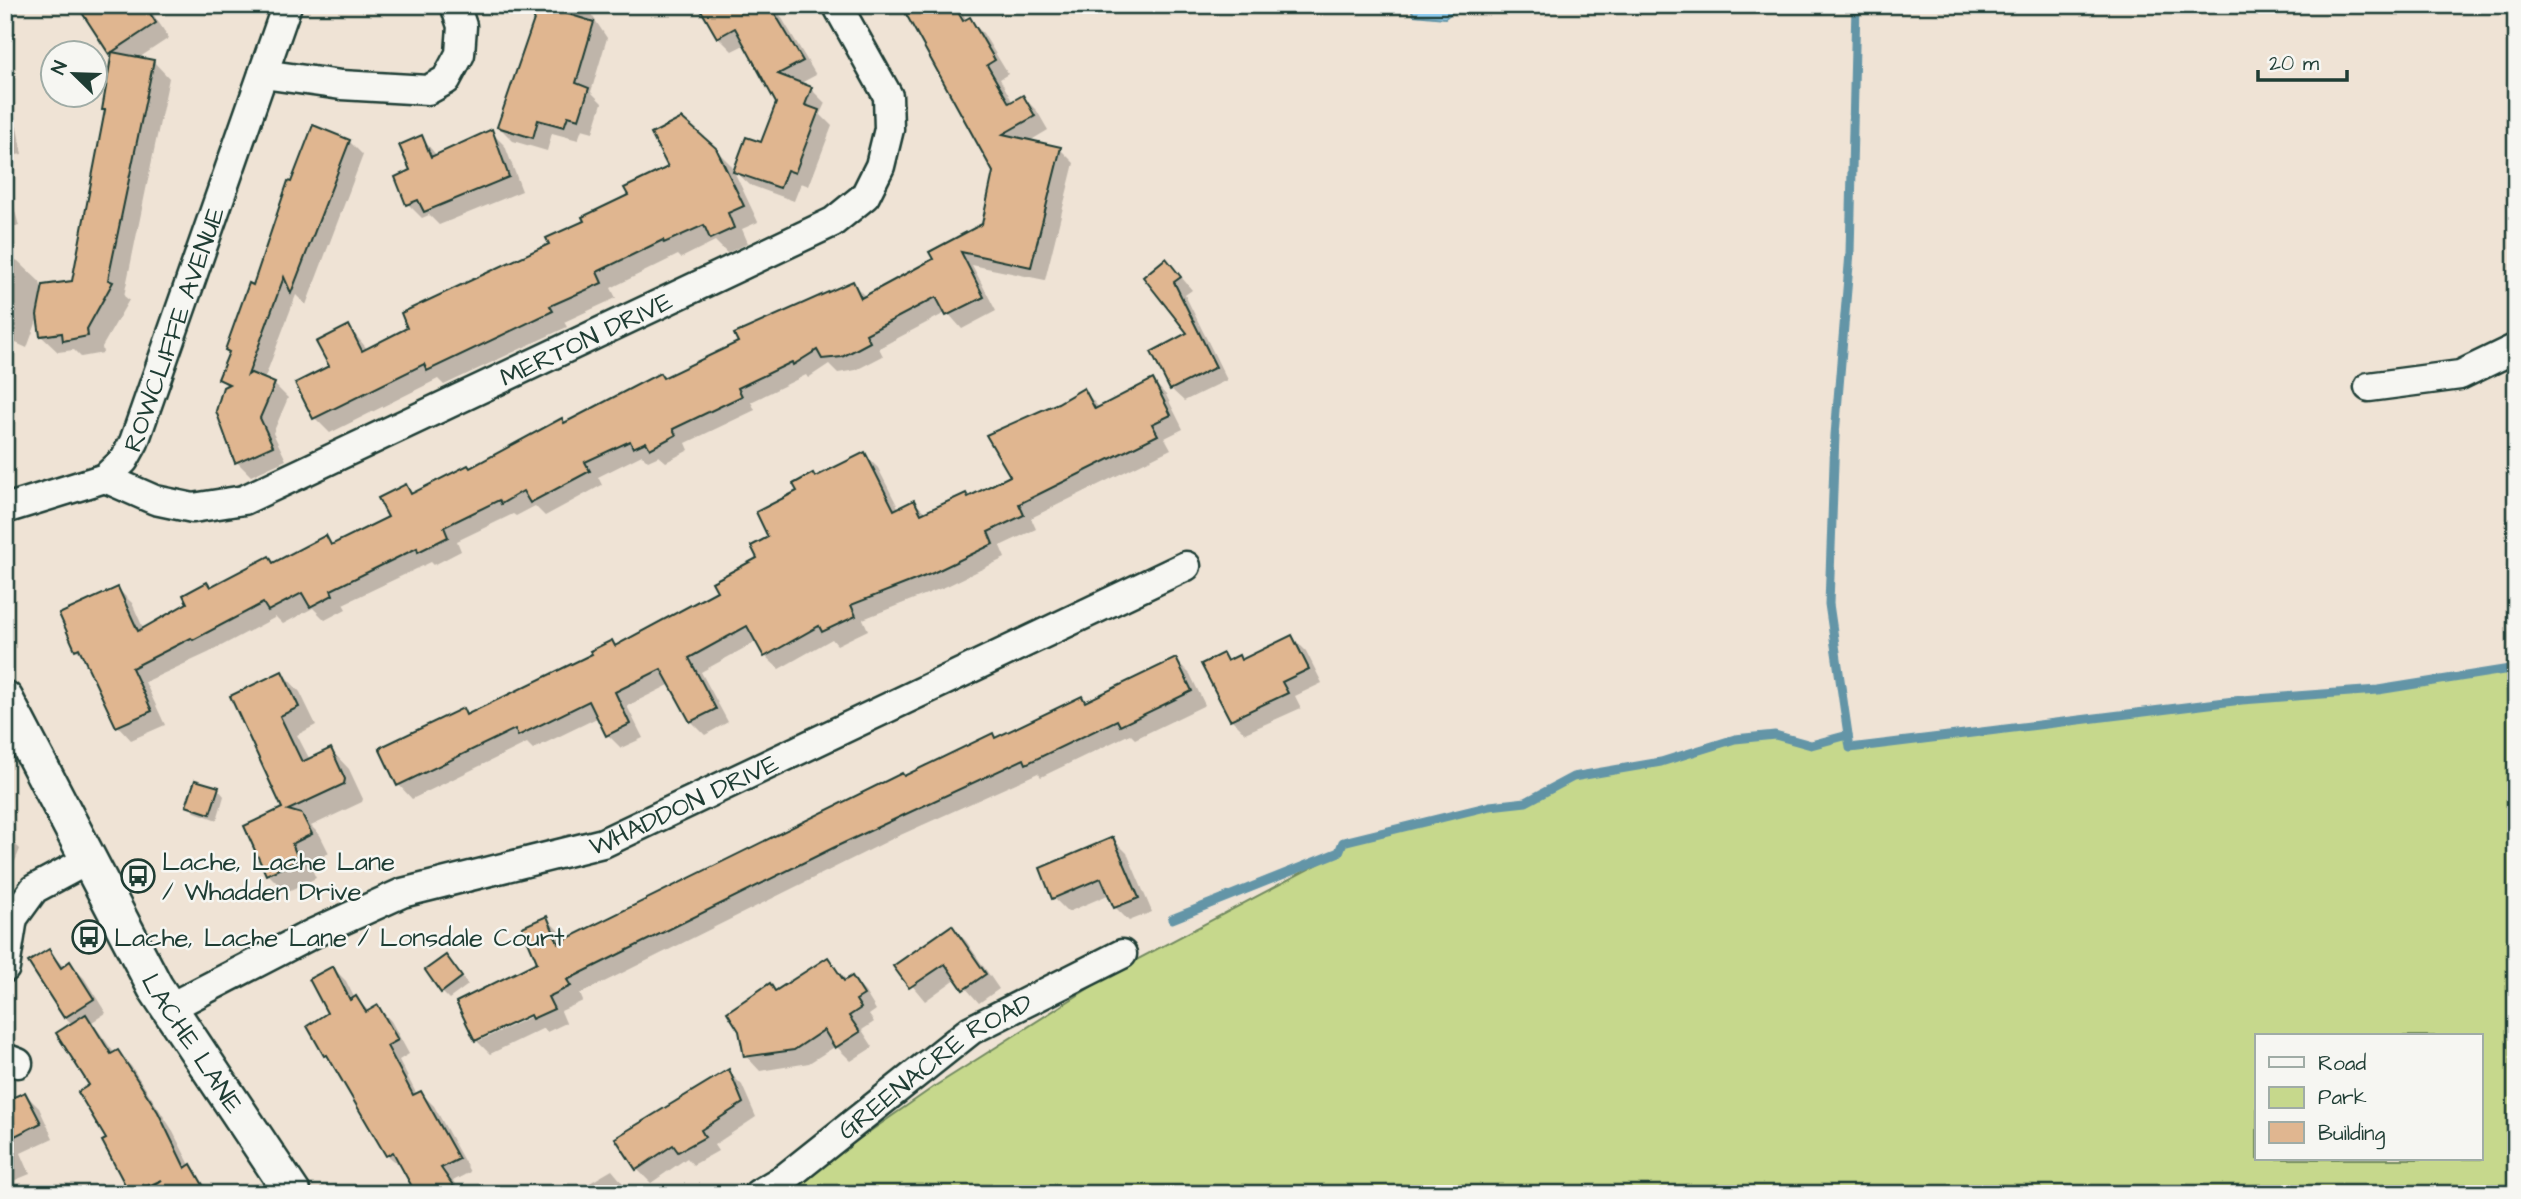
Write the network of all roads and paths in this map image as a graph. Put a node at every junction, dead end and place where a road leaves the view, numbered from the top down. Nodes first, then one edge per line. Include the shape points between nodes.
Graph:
1 (287, 5) edge
2 (454, 5) edge
3 (837, 5) edge
4 (263, 74) junction
5 (2516, 348) edge
6 (2369, 387) dead end
7 (105, 478) junction
8 (5, 509) edge
9 (1186, 566) dead end
10 (5, 699) edge
11 (88, 860) junction
12 (1122, 954) dead end
13 (5, 968) edge
14 (169, 1008) junction
15 (293, 1194) edge
16 (758, 1194) edge

1 - 4 street, ROWCLIFFE AVENUE
2 - 4 street via 462,26 460,54 446,80 428,90
3 - 7 street, MERTON DRIVE via 888,96 889,129 880,166 865,196 833,222 244,500 193,508 155,500
4 - 7 street, ROWCLIFFE AVENUE via 134,442 124,460
5 - 6 street via 2460,375
7 - 8 street, ROWCLIFFE AVENUE
9 - 14 street, WHADDON DRIVE via 603,843 402,893
10 - 11 street, LACHE LANE
11 - 13 street via 34,889 13,918
11 - 14 street, LACHE LANE
12 - 16 street, GREENACRE ROAD via 971,1030 785,1178
14 - 15 street, LACHE LANE

